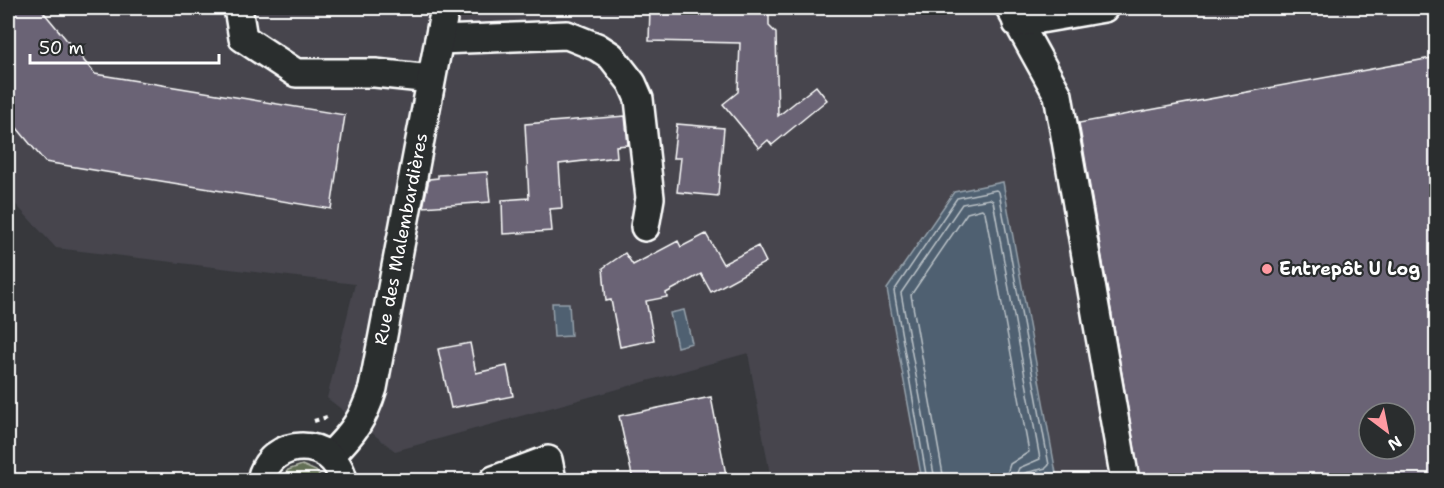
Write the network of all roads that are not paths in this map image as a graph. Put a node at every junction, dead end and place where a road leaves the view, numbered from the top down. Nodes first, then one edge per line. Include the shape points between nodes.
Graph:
1 (238, 8) edge
2 (445, 8) edge
3 (1104, 8) edge
4 (1014, 15) edge
5 (439, 40) junction
6 (431, 79) junction
7 (645, 227) dead end
8 (330, 456) junction
9 (261, 480) edge
10 (343, 480) edge
11 (494, 480) edge
12 (552, 480) edge
13 (1125, 480) edge

1 - 6 street via 243,38 296,73 375,73
2 - 5 street, Rue des Malembardières
3 - 4 street
4 - 13 street via 1058,95
5 - 6 street, Rue des Malembardières
5 - 7 street via 567,35 611,56 639,99 650,198
6 - 8 street, Rue des Malembardières via 373,388 355,431
8 - 9 street via 312,447 286,449 266,465
8 - 10 street
11 - 12 street via 548,460

